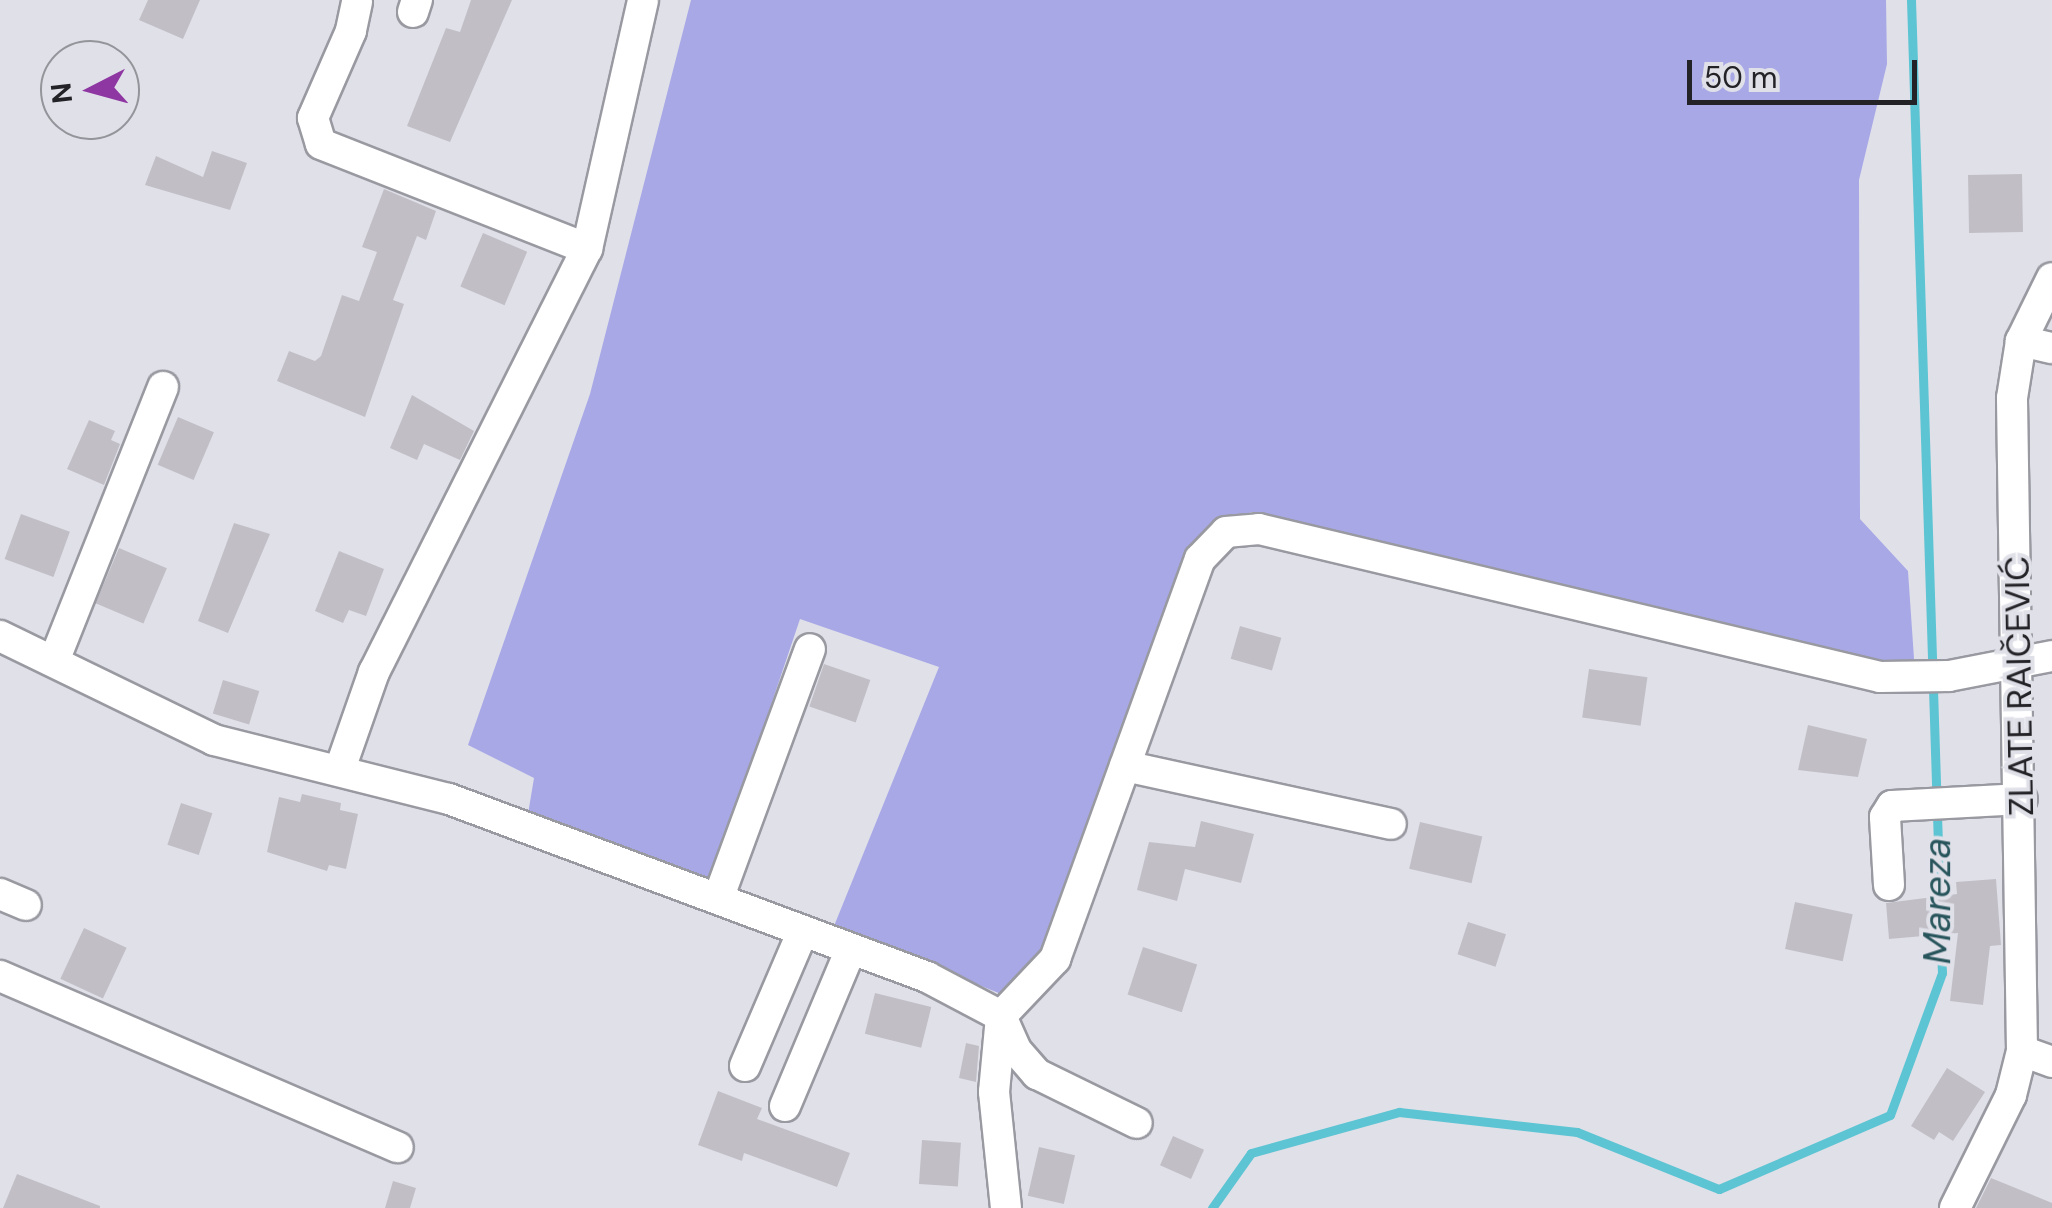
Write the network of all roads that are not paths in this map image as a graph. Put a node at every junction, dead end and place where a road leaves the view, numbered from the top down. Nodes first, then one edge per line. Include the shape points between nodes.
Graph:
1 (643, 0) edge
2 (357, 2) edge
3 (587, 249) junction
4 (2052, 278) edge
5 (2020, 341) junction
6 (2052, 348) edge
7 (163, 387) dead end
8 (0, 636) edge
9 (810, 650) dead end
10 (2052, 656) edge
11 (54, 661) junction
12 (2020, 662) junction
13 (1125, 766) junction
14 (340, 769) junction
15 (2022, 799) junction
16 (1391, 824) dead end
17 (1888, 885) dead end
18 (718, 899) junction
19 (803, 931) junction
20 (851, 949) junction
21 (0, 976) edge
22 (1001, 1016) junction
23 (2022, 1051) junction
24 (2052, 1062) edge
25 (745, 1066) dead end
26 (784, 1106) dead end
27 (1137, 1123) dead end
28 (398, 1147) dead end
29 (1006, 1208) edge
30 (1955, 1208) edge

1 - 3 street
2 - 3 street via 352,31 313,118 321,144
3 - 14 street via 374,672
4 - 5 street, ZLATE RAIČEVIĆ
5 - 6 street
5 - 12 street, ZLATE RAIČEVIĆ via 2012,398
7 - 11 street
8 - 11 street
9 - 18 street
10 - 12 street
11 - 14 street via 214,740
12 - 13 street via 1911,680 1241,528 1210,542 1200,559
12 - 15 street, ZLATE RAIČEVIĆ
13 - 16 street
13 - 22 street via 1055,959
14 - 18 street via 449,799
15 - 17 street via 1887,810
15 - 23 street, ZLATE RAIČEVIĆ
18 - 19 street
19 - 20 street
19 - 25 street
20 - 22 street via 927,977
20 - 26 street
21 - 28 street
22 - 27 street via 1016,1050 1038,1074
22 - 29 street via 994,1092
23 - 24 street
23 - 30 street, ZLATE RAIČEVIĆ via 2011,1095

